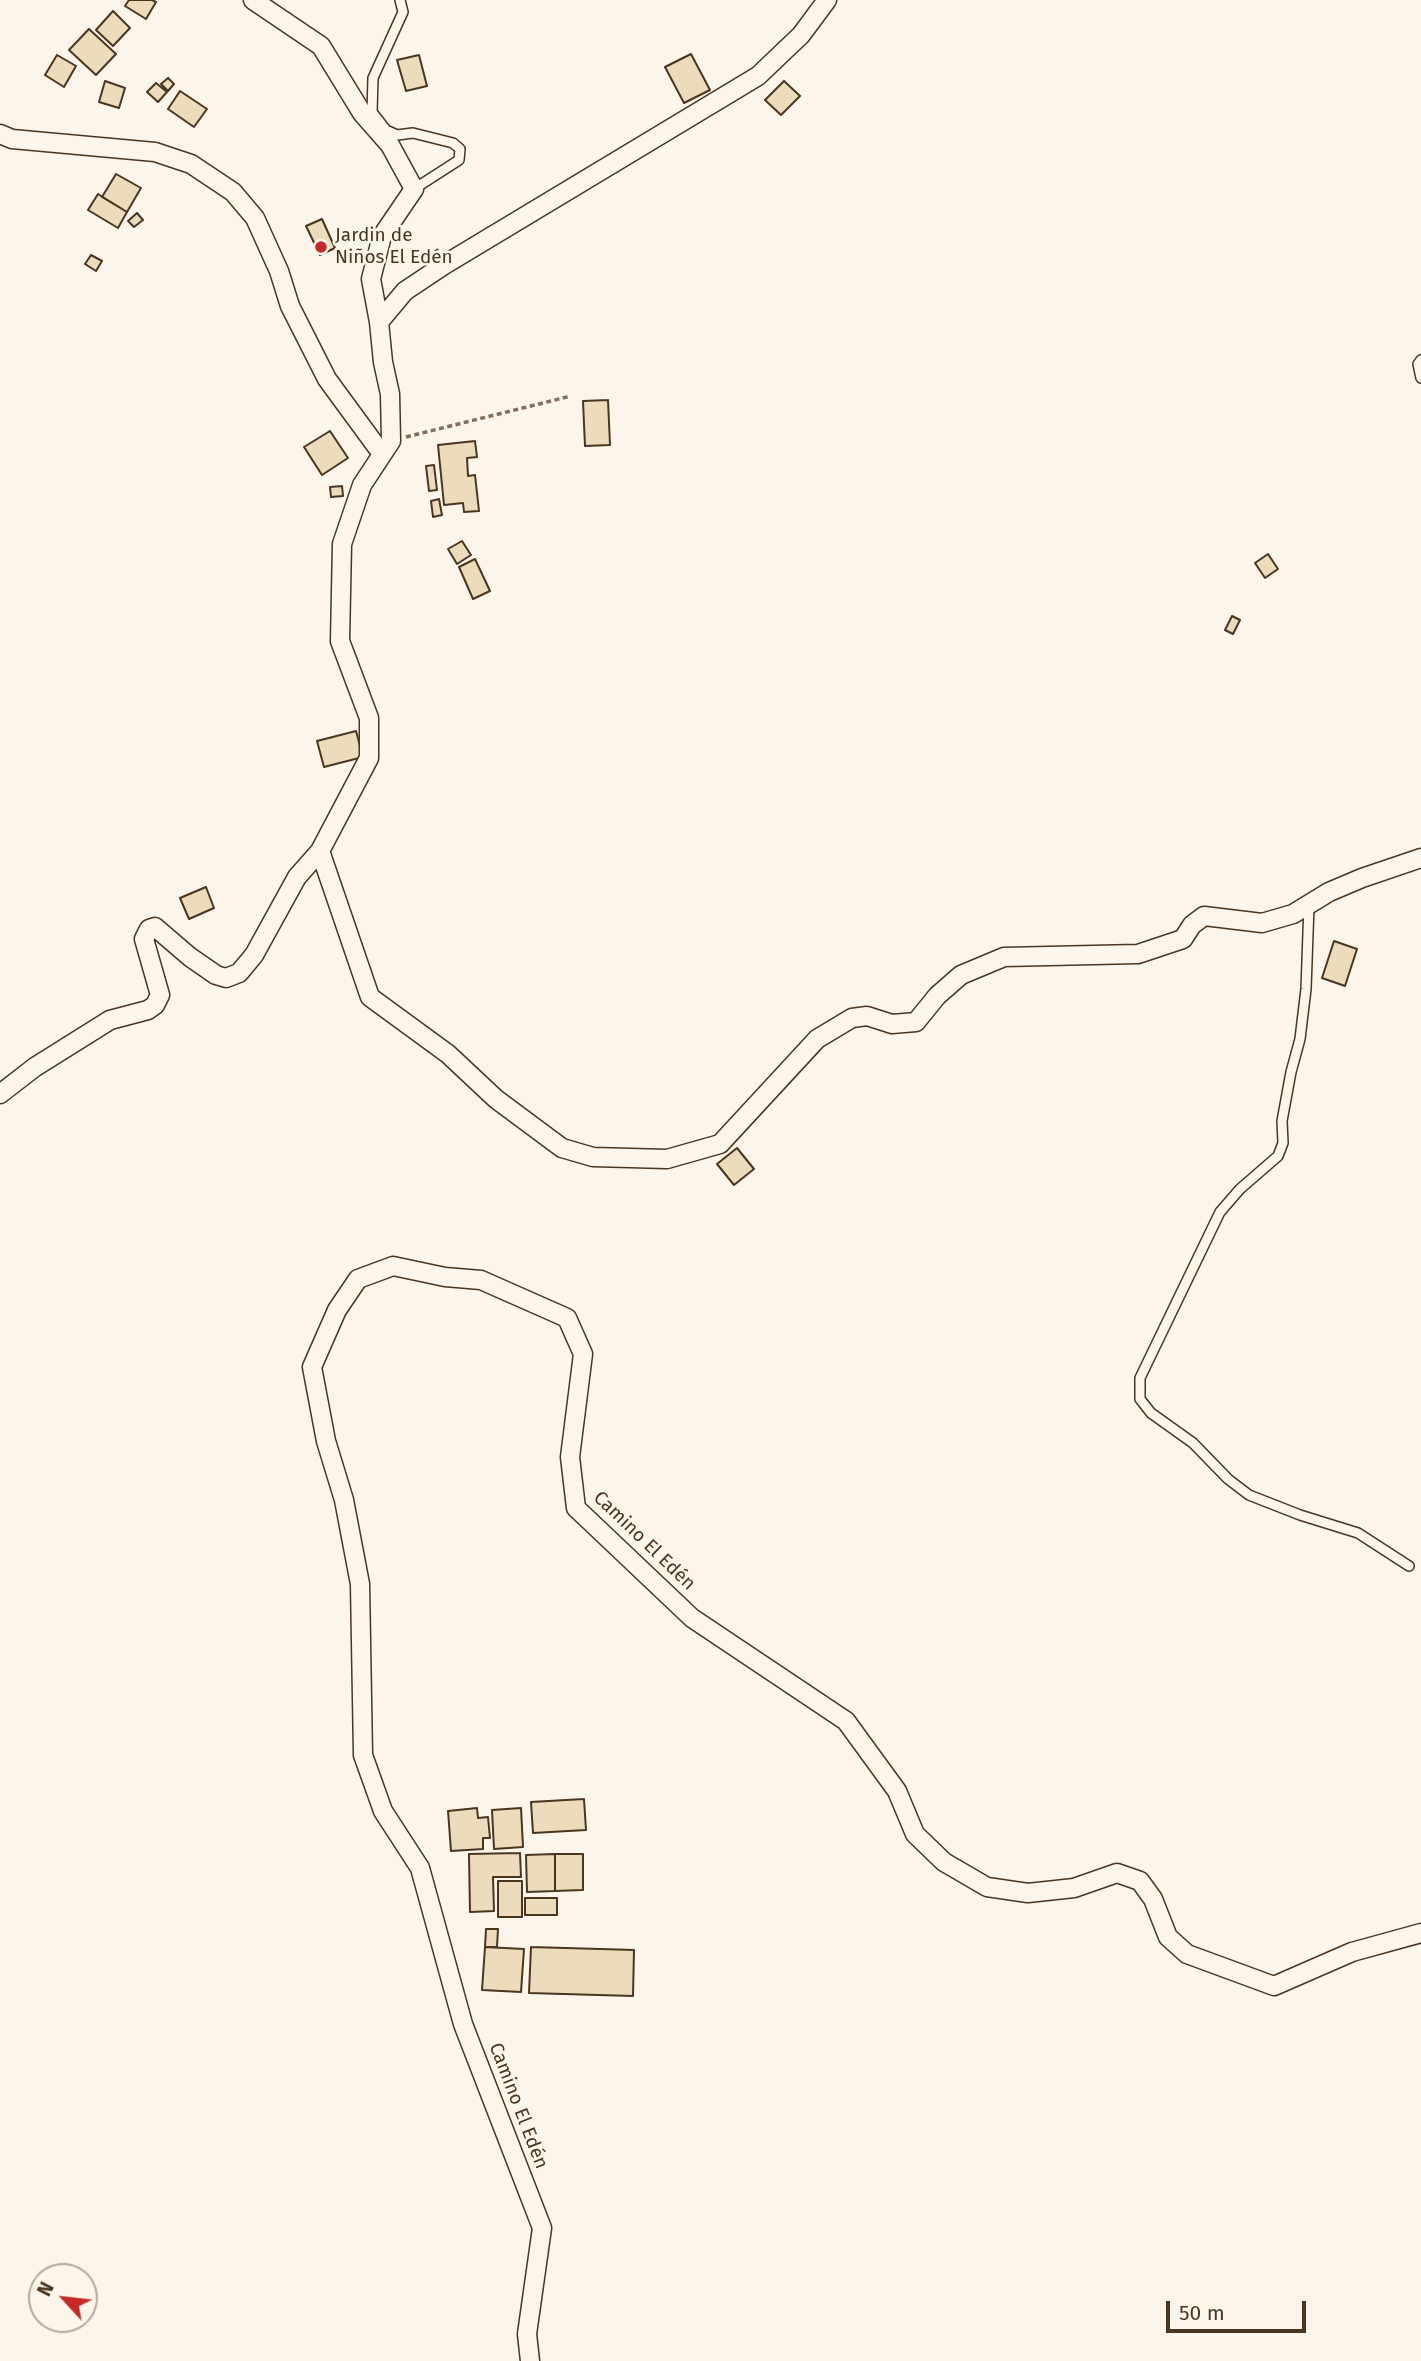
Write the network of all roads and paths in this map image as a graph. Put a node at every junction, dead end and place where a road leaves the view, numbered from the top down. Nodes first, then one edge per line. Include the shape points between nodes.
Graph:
1 (253, 0) edge
2 (400, 0) edge
3 (827, 0) edge
4 (0, 134) edge
5 (414, 189) junction
6 (379, 322) junction
7 (1421, 360) edge
8 (1421, 378) edge
9 (571, 396) dead end
10 (387, 447) junction
11 (320, 851) junction
12 (1421, 858) edge
13 (1309, 905) junction
14 (0, 1094) edge
15 (1409, 1566) dead end
16 (1421, 1933) edge
17 (530, 2361) edge

1 - 5 street via 321,46 362,113 390,145
2 - 5 lane via 403,12 373,78 372,112 386,130 397,135 413,133 460,149 459,160
3 - 6 street via 801,35 758,76 443,265 405,291
4 - 10 street via 12,139 155,152 191,164 233,192 255,218 290,306 327,379
5 - 6 street via 382,236 373,268
6 - 10 street via 390,394
7 - 8 lane
9 - 10 path
10 - 11 street via 362,485 342,544 340,641 369,718 369,758
11 - 13 street via 370,997 562,1148 593,1157 667,1159 720,1144 817,1039 852,1018 916,1022 961,975 1004,957 1138,954 1183,939 1204,916 1262,923
11 - 14 street via 297,877 254,955 239,973 226,978 216,975 155,927 149,929 144,939 160,995 156,1005 110,1020
12 - 13 street via 1362,878
13 - 15 lane via 1306,989 1282,1121 1283,1143 1278,1156 1220,1212 1140,1378 1140,1399 1249,1495 1359,1533
16 - 17 street, Camino El Edén via 1352,1952 1274,1986 1187,1954 1168,1937 1153,1899 1140,1881 1118,1873 1074,1888 1028,1894 987,1887 944,1862 915,1834 897,1791 846,1721 692,1618 576,1508 570,1457 583,1354 567,1318 481,1280 393,1266 358,1279 337,1310 312,1367 360,1584 363,1755 383,1811 420,1868 463,2024 542,2228 527,2333

